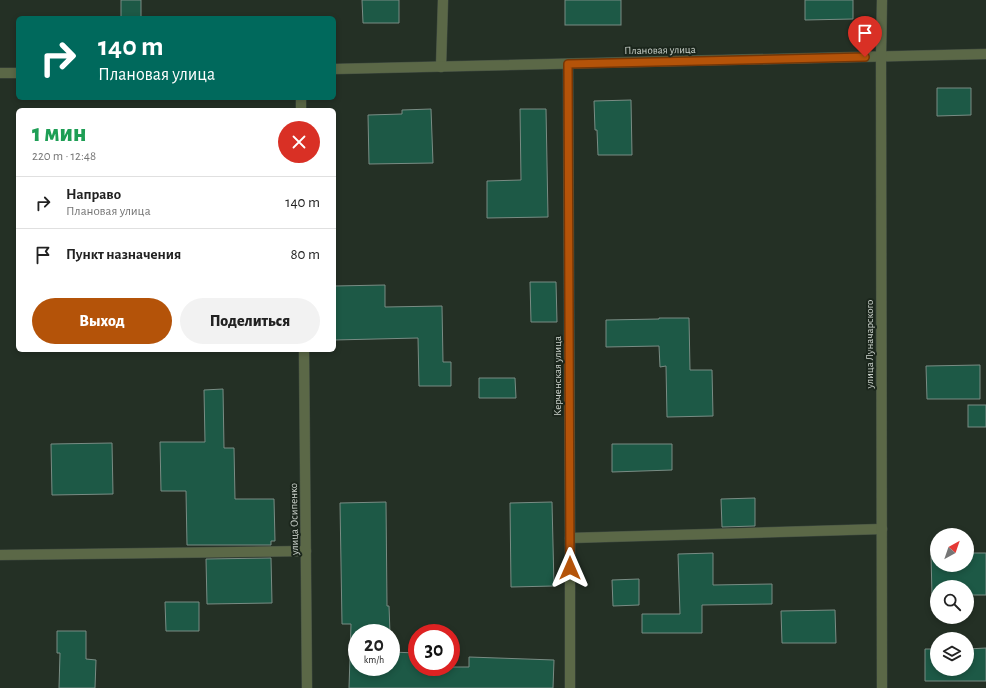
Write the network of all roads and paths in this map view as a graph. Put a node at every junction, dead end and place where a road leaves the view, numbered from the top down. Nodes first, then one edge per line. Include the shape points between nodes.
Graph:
1 (443, 0) edge
2 (882, 0) edge
3 (986, 54) edge
4 (881, 57) junction
5 (568, 64) junction
6 (441, 67) junction
7 (336, 69) edge
8 (0, 73) edge
9 (16, 73) edge
10 (304, 352) edge
11 (882, 528) junction
12 (570, 538) junction
13 (306, 551) junction
14 (0, 555) edge
15 (307, 688) edge
16 (570, 688) edge
17 (882, 688) edge

1 - 6 street
2 - 4 street, улица Луначарского
3 - 4 street, Плановая улица
4 - 5 street, Плановая улица
4 - 11 street, улица Луначарского
5 - 6 street, Плановая улица
5 - 12 street, Керченская улица
6 - 7 street, Плановая улица
8 - 9 street
10 - 13 street, улица Осипенко
11 - 12 street
11 - 17 street, улица Луначарского
12 - 16 street, Керченская улица
13 - 14 street
13 - 15 street, улица Осипенко

